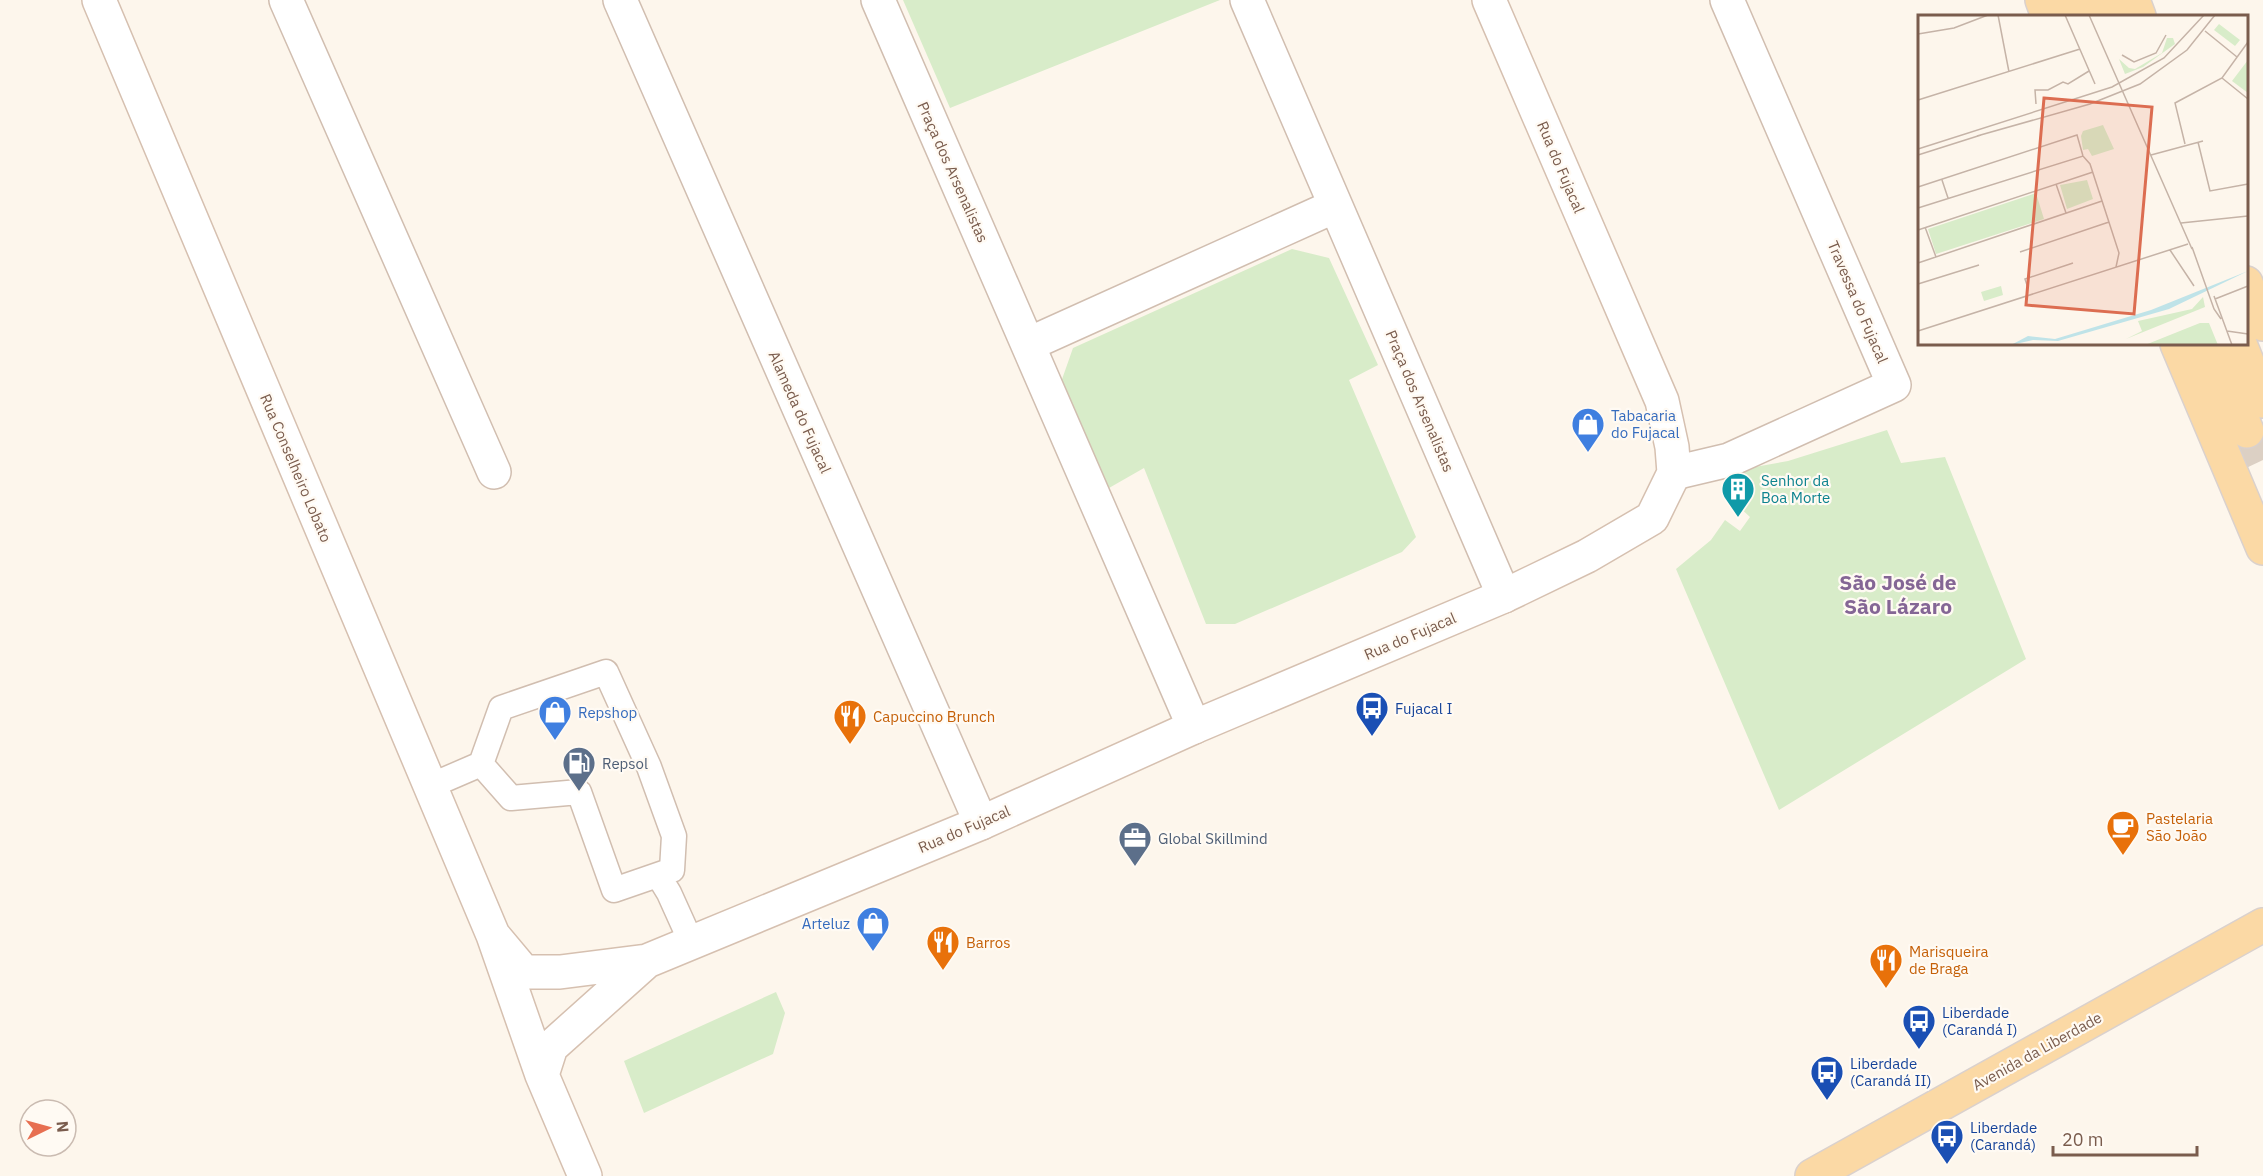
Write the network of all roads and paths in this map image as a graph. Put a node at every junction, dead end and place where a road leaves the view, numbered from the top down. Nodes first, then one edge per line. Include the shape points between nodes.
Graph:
1 (99, 0) edge
2 (286, 0) edge
3 (620, 0) edge
4 (878, 0) edge
5 (1247, 0) edge
6 (1489, 0) edge
7 (1727, 0) edge
8 (2042, 0) edge
9 (2074, 0) edge
10 (2104, 0) edge
11 (2133, 0) edge
12 (2048, 15) edge
13 (2080, 15) edge
14 (2110, 15) edge
15 (2139, 15) edge
16 (1335, 206) junction
17 (2248, 286) edge
18 (2263, 324) edge
19 (1029, 344) junction
20 (2177, 345) edge
21 (2212, 345) edge
22 (2240, 345) edge
23 (2263, 401) tunnel mouth
24 (2247, 431) tunnel mouth
25 (494, 472) dead end
26 (1674, 473) junction
27 (2263, 548) edge
28 (1504, 596) junction
29 (1194, 727) junction
30 (481, 764) junction
31 (430, 786) junction
32 (981, 823) junction
33 (665, 872) junction
34 (2263, 925) edge
35 (493, 935) junction
36 (692, 944) junction
37 (647, 962) junction
38 (542, 1075) junction
39 (585, 1176) edge
40 (1812, 1176) edge

1 - 31 street, Rua Conselheiro Lobato
2 - 25 street
3 - 32 street, Alameda do Fujacal
4 - 19 street, Praça dos Arsenalistas
5 - 16 street, Praça dos Arsenalistas
6 - 26 street, Rua do Fujacal via 1662,401
7 - 26 street, Travessa do Fujacal via 1894,385 1729,460
8 - 12 main road
9 - 13 main road
10 - 14 main road
11 - 15 main road
16 - 19 street
16 - 28 street, Praça dos Arsenalistas
17 - 18 main road
19 - 29 street, Praça dos Arsenalistas
20 - 27 main road
21 - 24 main road
22 - 23 main road
26 - 28 street, Rua do Fujacal via 1652,518 1587,556
28 - 29 street, Rua do Fujacal
29 - 32 street, Rua do Fujacal
30 - 31 lane
30 - 33 lane via 511,798 579,792 614,890
30 - 33 lane via 501,708 606,672 649,767 674,836
31 - 35 street, Rua Conselheiro Lobato
32 - 36 street, Rua do Fujacal
33 - 36 lane via 669,892
34 - 40 main road, Avenida da Liberdade
35 - 37 street via 524,972
35 - 38 street
36 - 37 street, Rua do Fujacal
37 - 38 street via 551,1047
38 - 39 street

